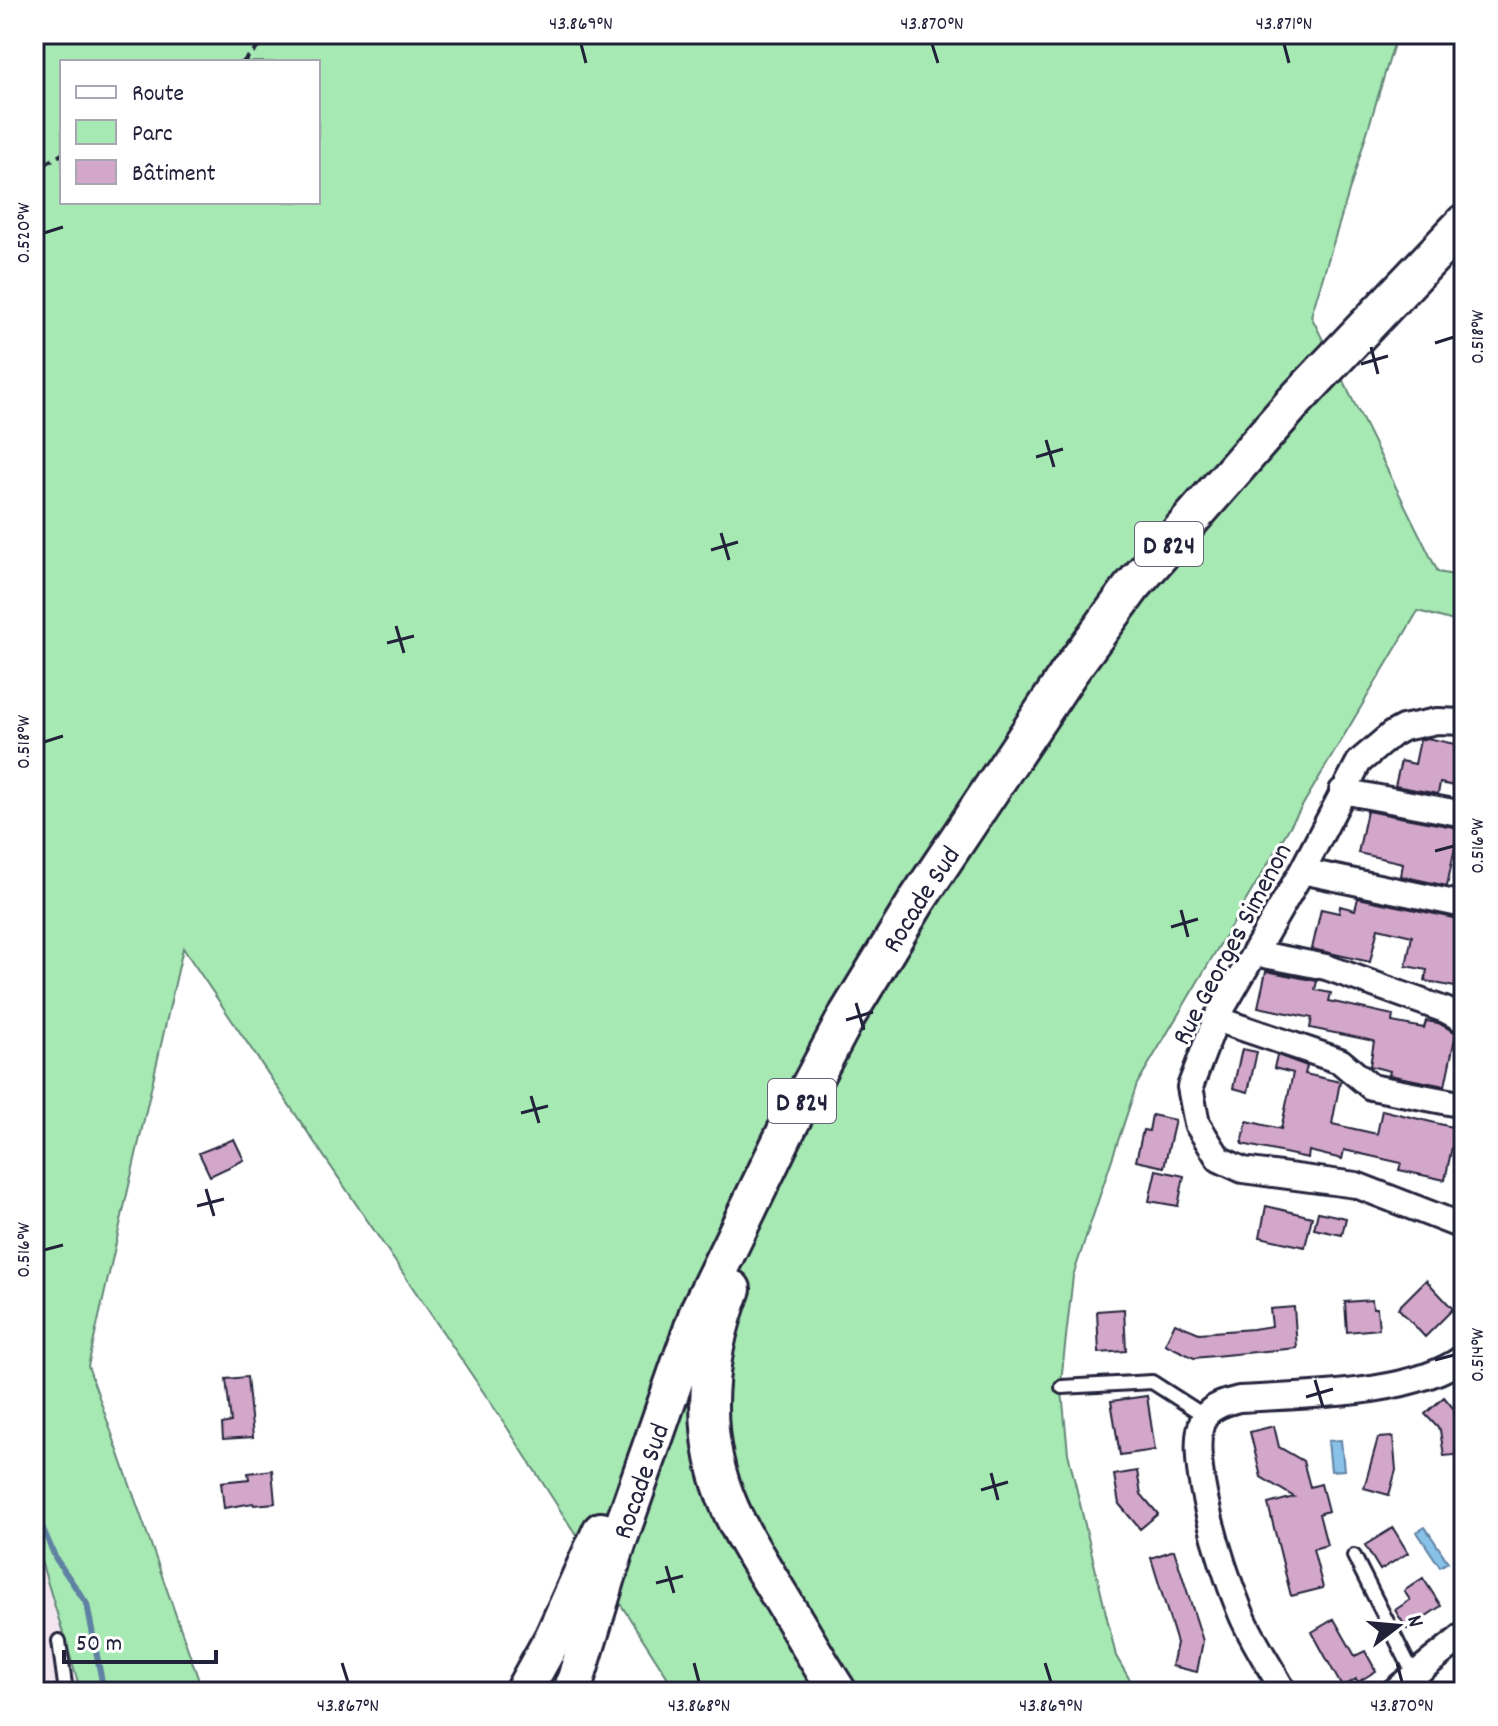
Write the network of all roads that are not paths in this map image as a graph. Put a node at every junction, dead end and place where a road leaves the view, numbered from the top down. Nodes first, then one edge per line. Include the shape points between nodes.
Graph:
1 (1464, 223) edge
2 (1464, 722) edge
3 (1342, 791) junction
4 (1464, 814) edge
5 (1302, 871) junction
6 (918, 899) junction
7 (1464, 905) edge
8 (1254, 953) junction
9 (1216, 1019) junction
10 (1464, 1020) edge
11 (1464, 1105) edge
12 (1464, 1227) edge
13 (699, 1310) junction
14 (1464, 1357) edge
15 (1062, 1387) dead end
16 (1205, 1416) junction
17 (1354, 1556) dead end
18 (1464, 1635) edge
19 (59, 1641) dead end
20 (1415, 1677) junction
21 (66, 1692) edge
22 (523, 1692) edge
23 (572, 1692) edge
24 (838, 1692) edge
25 (1284, 1692) edge
26 (1393, 1692) edge

1 - 6 main road, Rocade Sud / D 824 via 1293,403 1131,588
2 - 3 street, Rue Georges Simenon via 1427,722 1392,734 1359,762
3 - 4 street
3 - 5 street, Rue Georges Simenon
5 - 7 street
5 - 8 street, Rue Georges Simenon
6 - 13 main road, Rocade Sud / D 824 via 848,1014
6 - 24 main road via 749,1247 719,1323 711,1365 710,1441 730,1509
8 - 9 street, Rue Georges Simenon
8 - 10 street via 1326,967
9 - 11 street via 1340,1061 1371,1087
9 - 12 street, Rue Georges Simenon via 1190,1087 1197,1124 1219,1159 1243,1170 1356,1185
13 - 22 main road via 553,1638
13 - 23 main road, Rocade Sud / D 824
14 - 16 street via 1418,1379 1239,1399
15 - 16 lane via 1152,1382
16 - 25 street via 1198,1455 1215,1540 1241,1613
17 - 20 lane
18 - 20 street
19 - 21 lane
20 - 26 street

